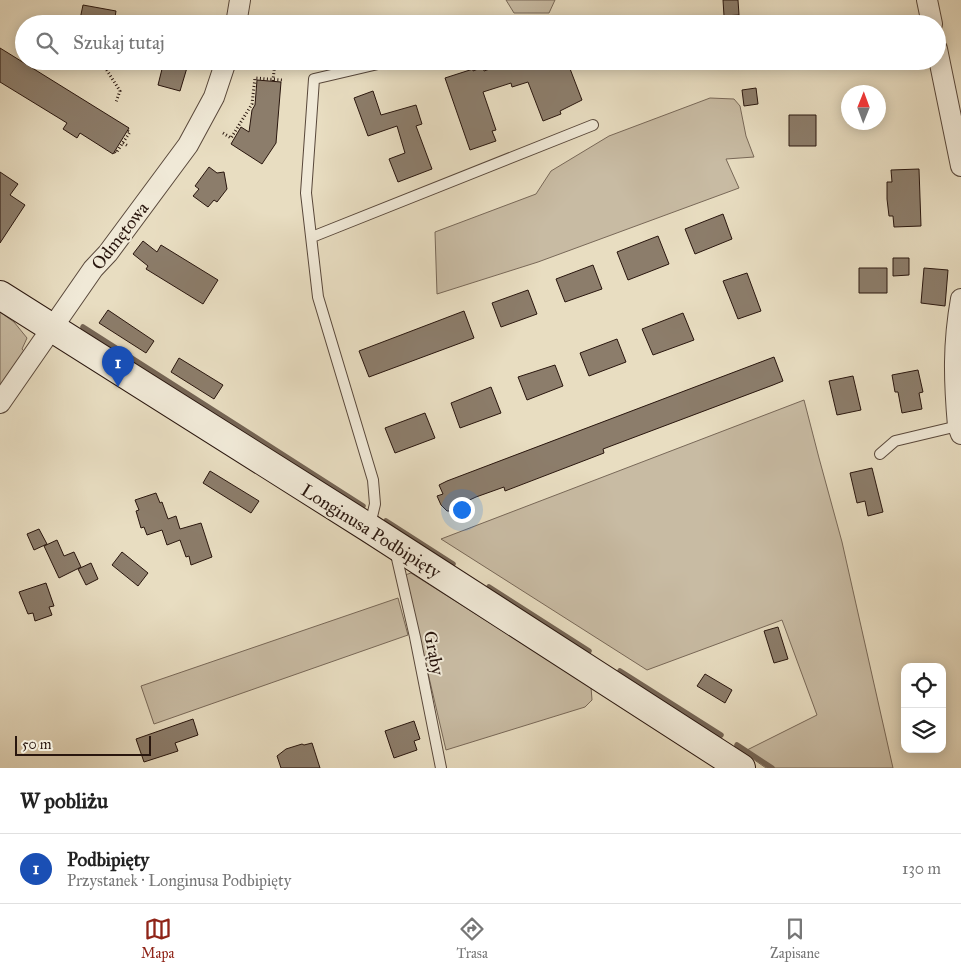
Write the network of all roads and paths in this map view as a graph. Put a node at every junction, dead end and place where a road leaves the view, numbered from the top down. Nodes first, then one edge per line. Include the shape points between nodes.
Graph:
1 (240, 0) edge
2 (927, 0) edge
3 (238, 15) edge
4 (930, 15) edge
5 (107, 70) edge
6 (223, 70) edge
7 (274, 70) edge
8 (352, 70) edge
9 (942, 70) edge
10 (273, 80) junction
11 (282, 80) dead end
12 (116, 102) dead end
13 (593, 125) dead end
14 (128, 131) dead end
15 (223, 133) dead end
16 (123, 142) junction
17 (128, 146) dead end
18 (115, 152) dead end
19 (961, 166) edge
20 (312, 238) junction
21 (0, 295) edge
22 (961, 299) edge
23 (52, 328) junction
24 (0, 403) edge
25 (959, 430) edge
26 (880, 454) dead end
27 (369, 528) junction
28 (393, 544) junction
29 (441, 768) edge
30 (741, 768) edge

1 - 3 street
2 - 4 street
5 - 12 path via 120,91
6 - 23 street, Odmętowa via 214,97 188,145
7 - 10 path
8 - 20 lane via 314,79 306,193
9 - 19 street
10 - 11 path
10 - 15 path via 255,78 252,104 231,138
13 - 20 lane
14 - 16 path
16 - 17 path
16 - 18 path
20 - 27 lane via 318,297 373,480 375,504
21 - 23 street, Longinusa Podbipięty
22 - 25 street via 954,361
23 - 24 street, Odmętowa
23 - 27 street, Longinusa Podbipięty
25 - 26 lane via 895,441
27 - 28 street, Longinusa Podbipięty
28 - 29 lane, Grąby
28 - 30 street, Longinusa Podbipięty

